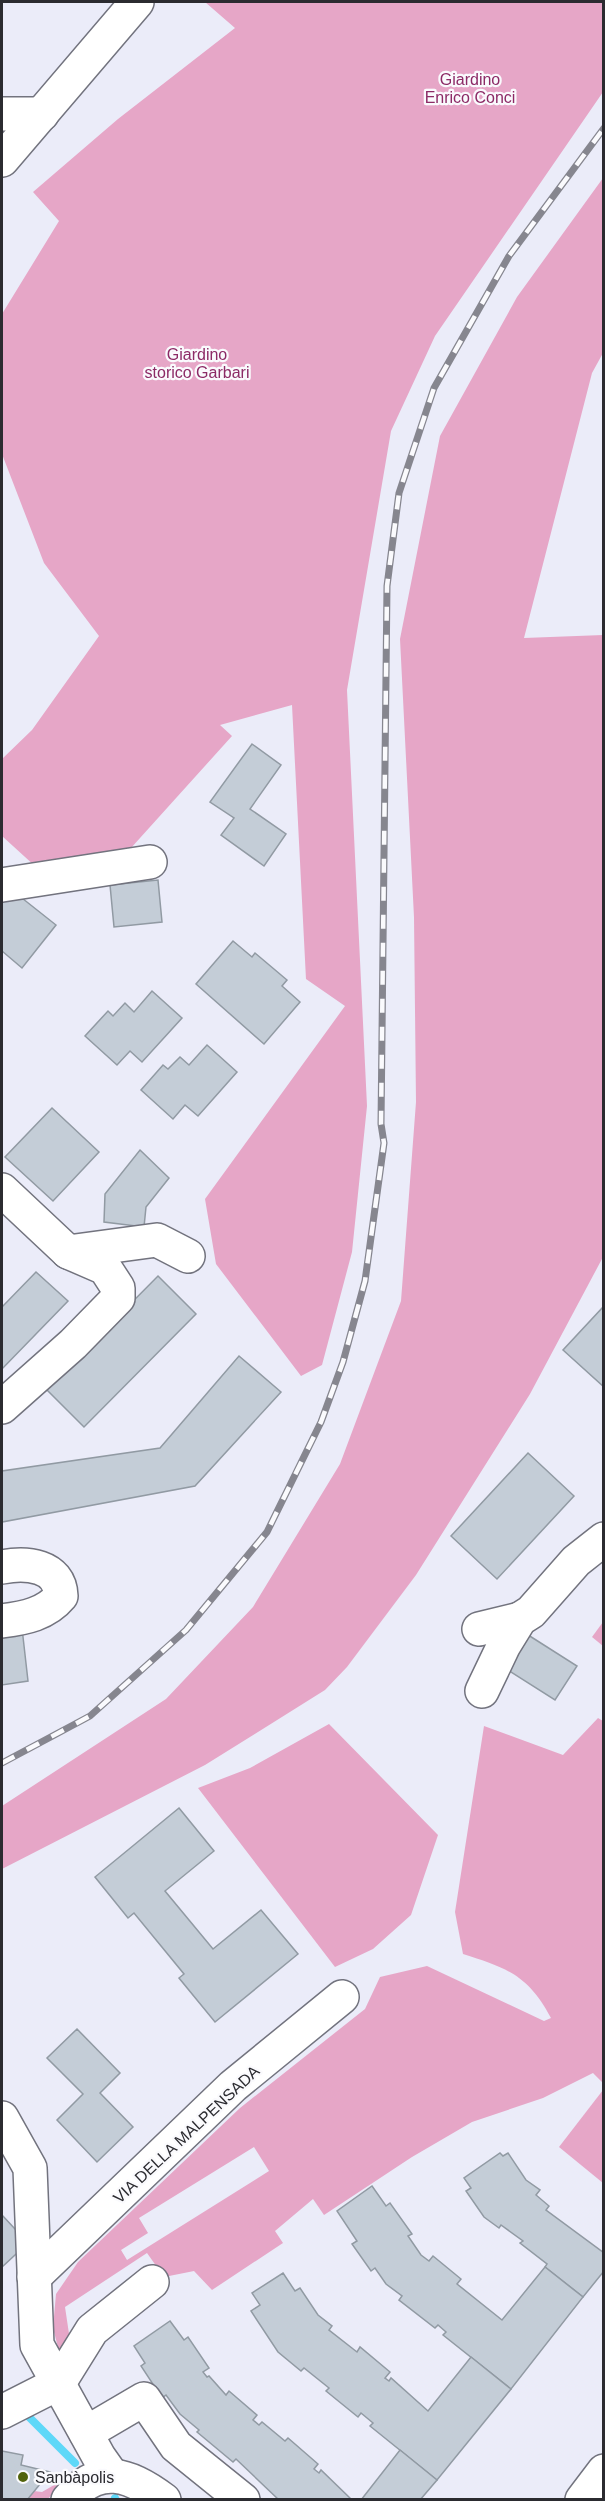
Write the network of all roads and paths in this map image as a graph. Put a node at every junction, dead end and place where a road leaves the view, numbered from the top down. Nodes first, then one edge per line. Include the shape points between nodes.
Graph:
1 (137, 2) edge
2 (2, 114) edge
3 (42, 114) junction
4 (2, 160) edge
5 (150, 862) dead end
6 (2, 885) edge
7 (2, 1190) edge
8 (68, 1252) junction
9 (188, 1256) dead end
10 (2, 1407) edge
11 (603, 1539) edge
12 (2, 1567) edge
13 (520, 1619) junction
14 (2, 1621) edge
15 (479, 1629) dead end
16 (482, 1691) dead end
17 (342, 1996) dead end
18 (2, 2118) edge
19 (34, 2277) junction
20 (152, 2282) dead end
21 (59, 2383) junction
22 (2, 2412) edge
23 (86, 2433) junction
24 (603, 2471) edge
25 (111, 2474) junction
26 (69, 2499) edge
27 (164, 2499) edge
28 (243, 2499) edge
29 (582, 2499) edge

1 - 3 street
2 - 3 street
3 - 4 street
5 - 6 street
7 - 8 street
8 - 9 street via 157,1240
8 - 10 street via 105,1268 118,1288 118,1299
11 - 13 street
12 - 14 street via 38,1566 52,1574 61,1588 61,1596 52,1607 24,1618
13 - 15 street
13 - 16 street
17 - 19 street, VIA DELLA MALPENSADA via 233,2086
18 - 19 street via 30,2168
19 - 21 street via 37,2345
20 - 21 street via 92,2330
21 - 22 street
21 - 23 street
23 - 25 street
23 - 28 street via 144,2398 176,2446
24 - 29 street
25 - 26 street via 90,2481
25 - 27 street via 146,2486

